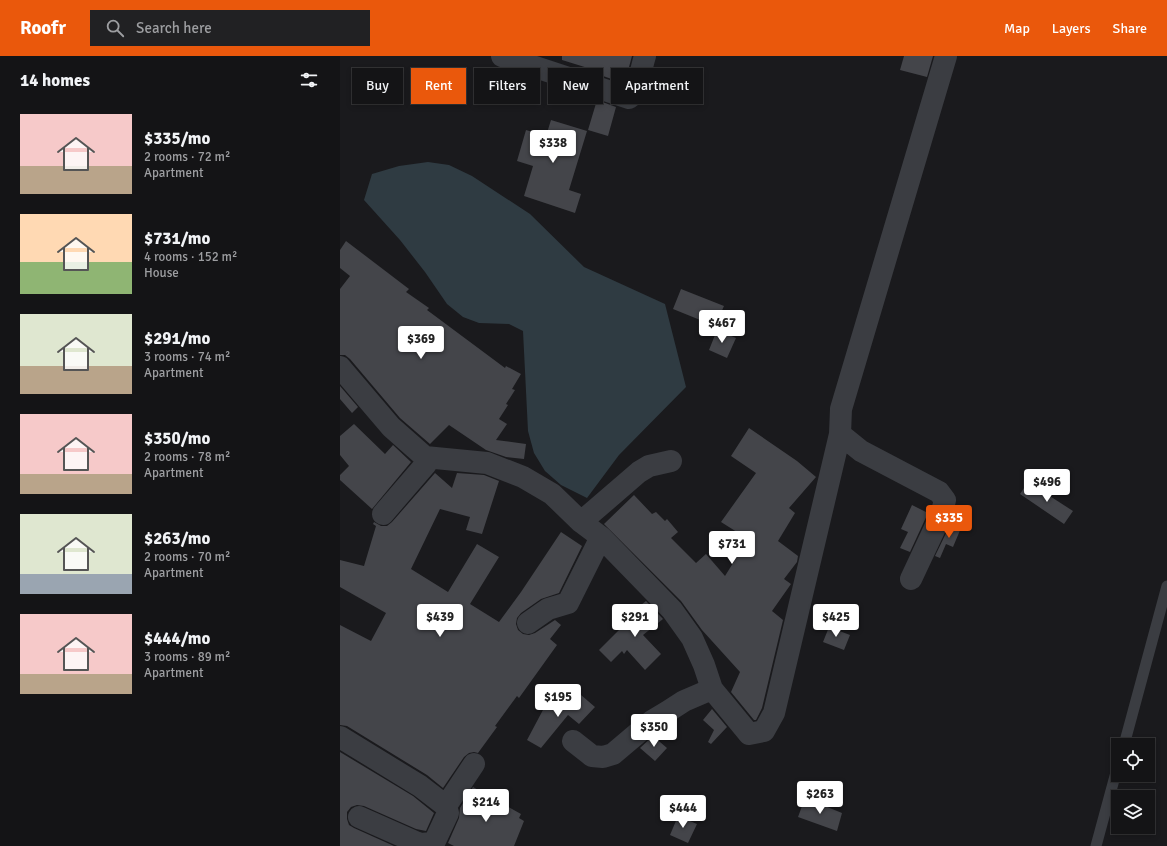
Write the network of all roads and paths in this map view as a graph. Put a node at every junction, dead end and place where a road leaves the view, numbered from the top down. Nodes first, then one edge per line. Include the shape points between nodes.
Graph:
1 (502, 56) edge
2 (645, 56) edge
3 (946, 56) edge
4 (340, 367) edge
5 (840, 434) junction
6 (425, 457) junction
7 (671, 461) dead end
8 (383, 514) dead end
9 (581, 522) junction
10 (601, 538) junction
11 (911, 579) dead end
12 (1167, 586) edge
13 (528, 624) dead end
14 (712, 689) junction
15 (340, 738) edge
16 (1126, 738) edge
17 (573, 741) dead end
18 (474, 764) dead end
19 (1114, 782) edge
20 (446, 806) junction
21 (359, 817) dead end
22 (420, 845) edge
23 (1096, 846) edge

1 - 2 street via 629,98 632,96
3 - 5 street via 841,409
4 - 6 street via 391,427
5 - 11 street via 861,451 940,492 945,500 941,515
5 - 14 street via 774,713 764,731 749,734
6 - 8 street via 426,464
6 - 9 street via 487,463 523,477 552,494
7 - 9 street via 649,466 639,472
9 - 10 street
10 - 13 street via 568,603 548,609
10 - 14 street via 672,610 692,638
12 - 16 lane
14 - 17 street via 684,701 667,712 613,754 603,757 592,756
15 - 20 street via 420,786
18 - 20 street
19 - 23 lane
20 - 22 street via 448,813 434,843
21 - 22 street

